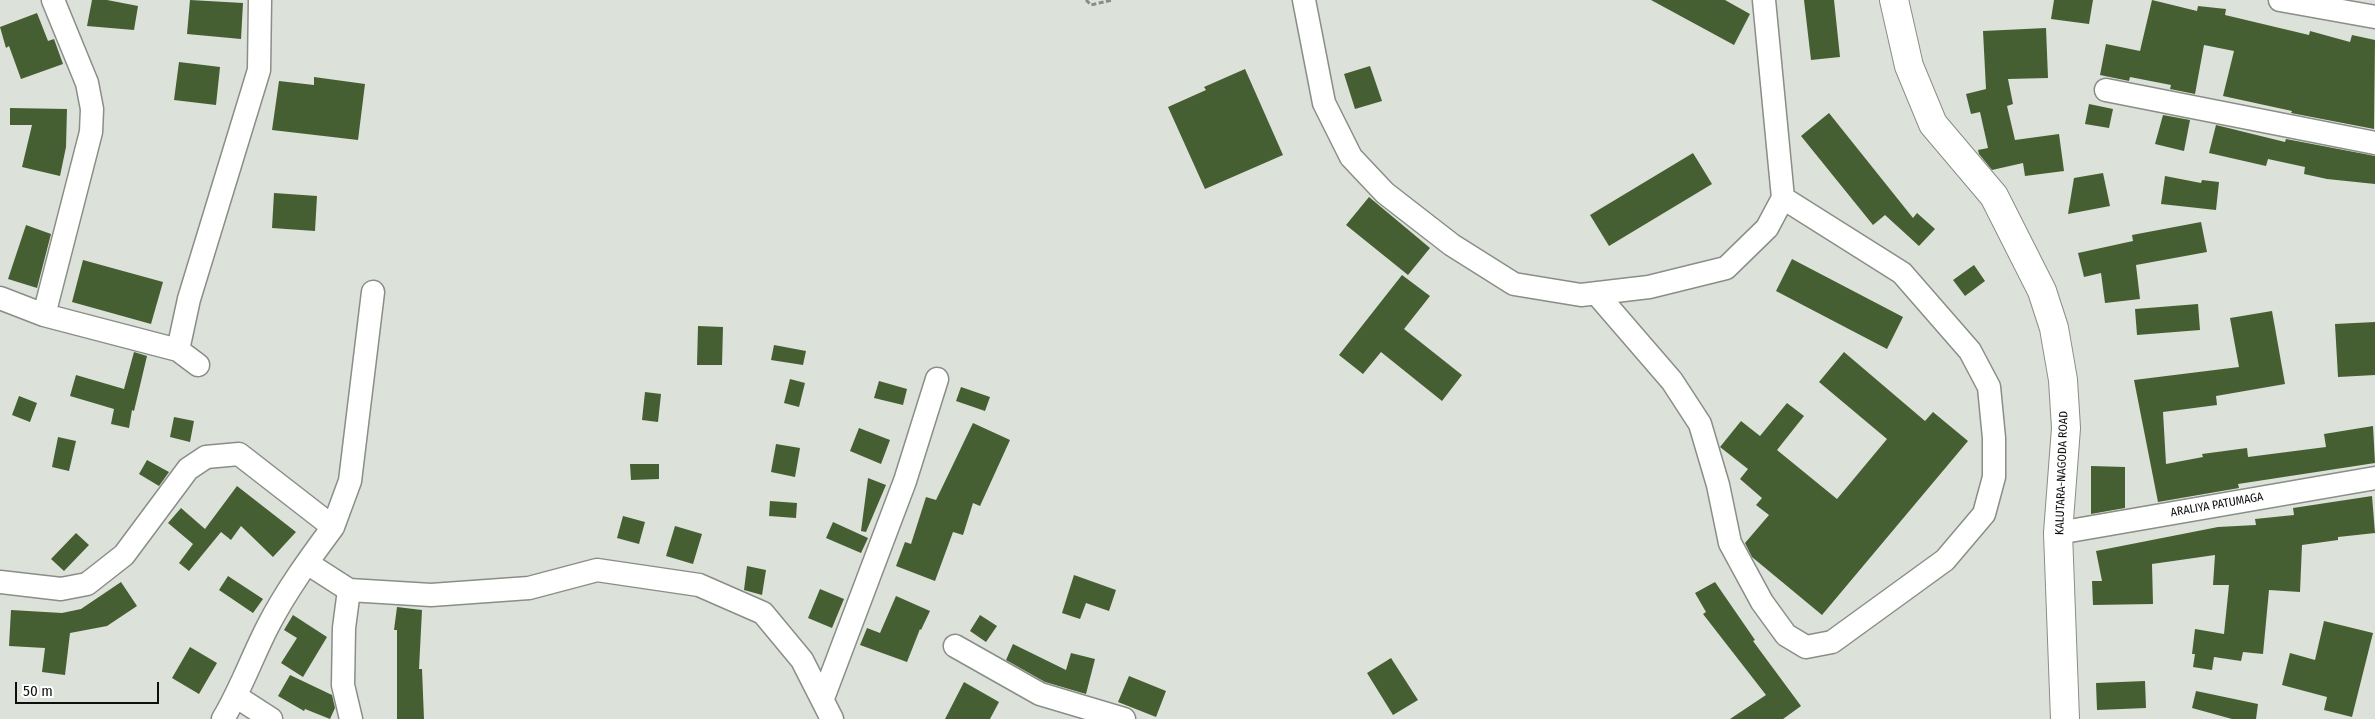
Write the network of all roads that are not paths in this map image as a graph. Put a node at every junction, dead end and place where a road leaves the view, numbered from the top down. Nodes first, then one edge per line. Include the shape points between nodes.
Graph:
1 (53, 0) edge
2 (260, 0) edge
3 (1304, 0) edge
4 (1764, 0) edge
5 (1894, 0) edge
6 (2280, 0) edge
7 (2336, 5) edge
8 (2375, 17) edge
9 (2106, 90) dead end
10 (2375, 143) edge
11 (1783, 198) junction
12 (373, 292) dead end
13 (1596, 293) junction
14 (0, 298) edge
15 (44, 315) junction
16 (178, 350) junction
17 (198, 365) dead end
18 (937, 379) dead end
19 (2375, 478) edge
20 (333, 527) junction
21 (2058, 533) junction
22 (307, 563) junction
23 (0, 582) edge
24 (349, 590) junction
25 (955, 646) dead end
26 (237, 697) junction
27 (823, 698) junction
28 (223, 719) edge
29 (271, 719) edge
30 (351, 719) edge
31 (832, 719) edge
32 (1124, 719) edge
33 (2065, 719) edge

1 - 15 street via 87,83 92,109 90,132
2 - 16 street via 258,70 189,299
3 - 13 street via 1324,103 1351,157 1386,193 1452,245 1514,284 1580,295
4 - 11 street
5 - 21 main road, KALUTARA-NAGODA ROAD via 1909,66 1934,124 1994,196 2042,292 2054,328 2063,380 2066,428
6 - 7 street
7 - 8 street
9 - 10 street
11 - 13 street via 1767,228 1726,268 1649,287
11 - 13 street via 1902,273 1970,351 1989,387 1991,404 1994,476 1984,514 1945,560 1832,642 1806,647 1786,635 1762,602 1730,544 1718,485 1700,424 1672,381
12 - 20 street via 350,481
14 - 15 street
15 - 16 street
16 - 17 street
18 - 27 street via 905,481
19 - 21 street, ARALIYA PATUMAGA
20 - 22 street
20 - 23 street via 239,454 206,457 188,469 124,555 87,584 61,589
21 - 33 main road, KALUTARA-NAGODA ROAD
22 - 24 street
22 - 26 street via 268,626
24 - 27 street via 431,594 528,588 597,570 699,585 764,613 802,660
24 - 30 street via 344,628 343,685
25 - 32 street via 1040,694
26 - 28 street
26 - 29 street
27 - 31 street

